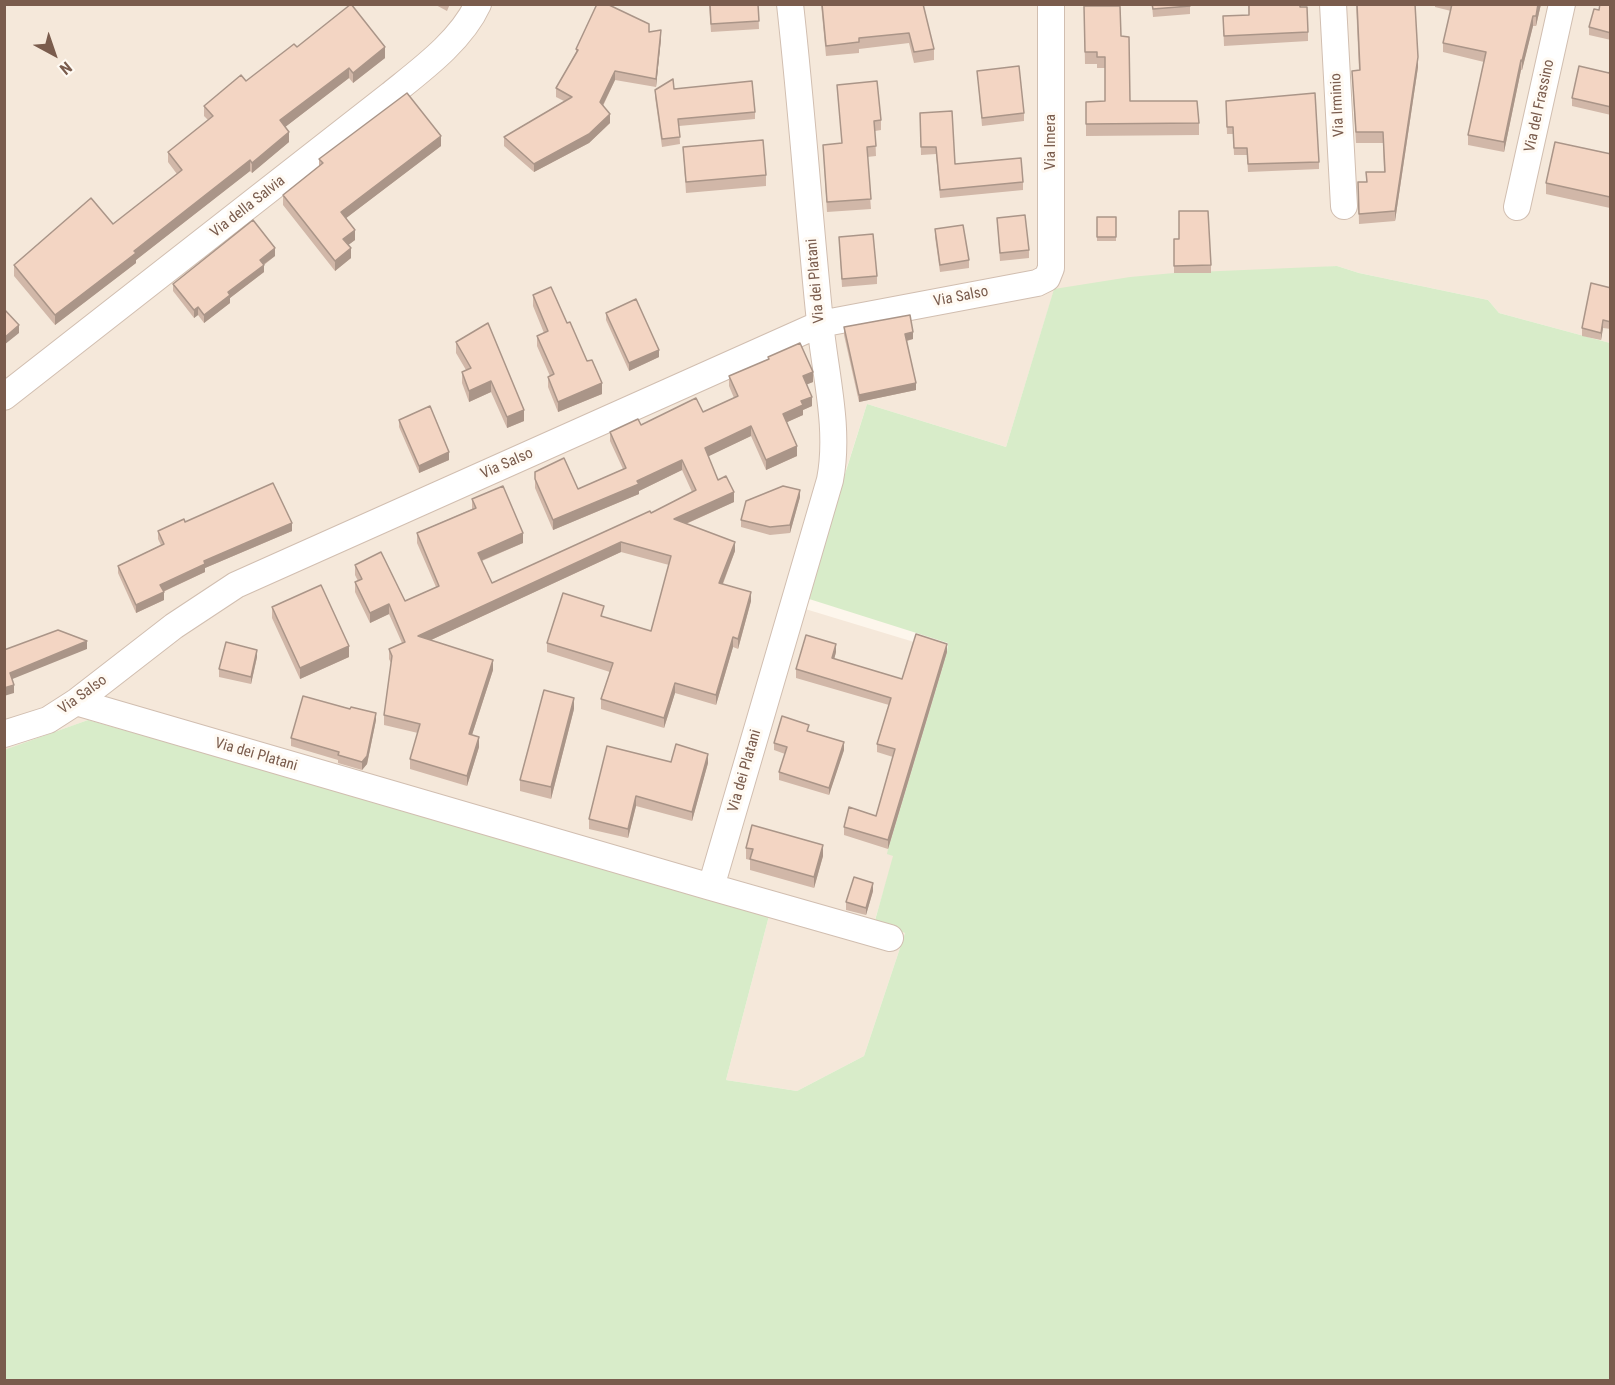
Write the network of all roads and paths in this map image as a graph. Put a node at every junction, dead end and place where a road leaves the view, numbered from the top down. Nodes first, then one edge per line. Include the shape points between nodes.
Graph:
1 (478, 4) edge
2 (790, 4) edge
3 (1051, 4) edge
4 (1333, 4) edge
5 (1562, 4) edge
6 (1344, 206) dead end
7 (1517, 207) dead end
8 (1047, 278) joint
9 (820, 324) junction
10 (4, 397) edge
11 (75, 702) junction
12 (4, 734) edge
13 (711, 887) junction
14 (890, 938) dead end

1 - 10 street, Via della Salvia via 442,52
2 - 9 street, Via dei Platani
3 - 8 street, Via Imera via 1051,268
4 - 6 street, Via Irminio
5 - 7 street, Via del Frassino
8 - 9 street, Via Salso
9 - 11 street, Via Salso via 236,585 174,626
9 - 13 street, Via dei Platani via 832,421 834,458 830,480
11 - 12 street, Via Salso via 48,720
11 - 13 street, Via dei Platani
13 - 14 street

